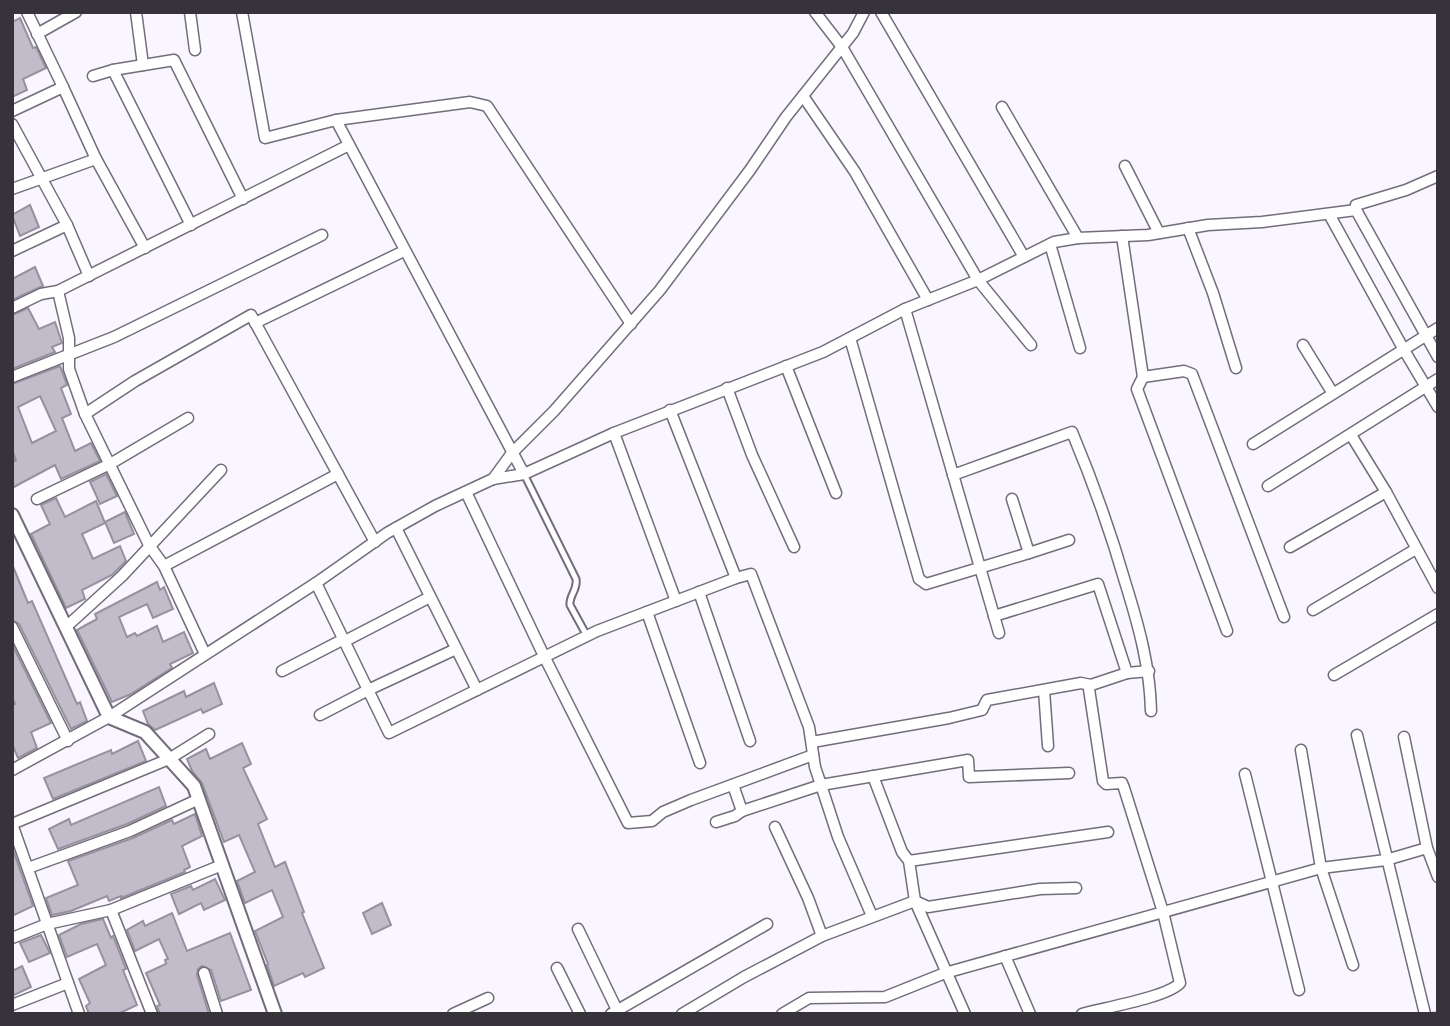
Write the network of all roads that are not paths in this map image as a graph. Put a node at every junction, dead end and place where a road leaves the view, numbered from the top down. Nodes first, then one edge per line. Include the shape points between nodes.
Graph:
1 (27, 12) edge
2 (76, 12) edge
3 (136, 12) edge
4 (190, 12) edge
5 (242, 12) edge
6 (815, 12) edge
7 (864, 12) edge
8 (881, 12) edge
9 (37, 34) junction
10 (842, 47) junction
11 (195, 50) dead end
12 (143, 65) junction
13 (113, 70) junction
14 (93, 76) dead end
15 (64, 87) junction
16 (803, 96) junction
17 (1002, 107) dead end
18 (12, 111) edge
19 (336, 120) junction
20 (12, 124) edge
21 (349, 145) junction
22 (96, 159) junction
23 (1125, 166) dead end
24 (1438, 176) edge
25 (43, 178) junction
26 (12, 190) edge
27 (243, 199) junction
28 (1356, 210) junction
29 (1329, 214) junction
30 (67, 225) junction
31 (191, 225) junction
32 (1188, 228) junction
33 (1159, 233) junction
34 (322, 234) dead end
35 (1122, 236) junction
36 (1078, 238) junction
37 (1050, 244) junction
38 (145, 248) junction
39 (12, 251) edge
40 (404, 251) junction
41 (1024, 257) junction
42 (89, 276) junction
43 (978, 280) junction
44 (58, 291) junction
45 (928, 300) junction
46 (12, 308) edge
47 (905, 309) junction
48 (255, 323) junction
49 (631, 324) junction
50 (1438, 328) edge
51 (1426, 336) junction
52 (850, 338) junction
53 (1031, 345) dead end
54 (1303, 345) dead end
55 (1080, 348) dead end
56 (1404, 350) junction
57 (69, 353) junction
58 (1438, 357) edge
59 (786, 366) junction
60 (1236, 368) dead end
61 (12, 377) edge
62 (1143, 377) junction
63 (1438, 379) edge
64 (1426, 387) junction
65 (727, 388) junction
66 (1332, 393) junction
67 (1438, 407) edge
68 (670, 410) junction
69 (85, 414) junction
70 (188, 418) dead end
71 (614, 433) junction
72 (1351, 435) junction
73 (1253, 444) dead end
74 (512, 453) junction
75 (110, 464) junction
76 (222, 470) dead end
77 (338, 474) junction
78 (524, 474) junction
79 (953, 475) junction
80 (493, 479) junction
81 (1268, 486) dead end
82 (466, 492) junction
83 (1386, 492) junction
84 (836, 493) dead end
85 (37, 499) dead end
86 (1012, 499) dead end
87 (12, 515) edge
88 (396, 528) junction
89 (1069, 540) dead end
90 (375, 542) junction
91 (149, 545) junction
92 (794, 547) dead end
93 (1290, 547) dead end
94 (1416, 549) junction
95 (1029, 553) junction
96 (164, 566) junction
97 (980, 569) junction
98 (736, 578) junction
99 (316, 583) junction
100 (1438, 588) edge
101 (699, 592) junction
102 (430, 597) junction
103 (676, 601) junction
104 (1313, 610) dead end
105 (647, 612) junction
106 (1438, 614) edge
107 (994, 616) junction
108 (1284, 617) dead end
109 (12, 627) edge
110 (66, 627) junction
111 (1227, 631) dead end
112 (999, 633) dead end
113 (587, 636) junction
114 (344, 640) junction
115 (456, 649) junction
116 (205, 654) junction
117 (544, 656) junction
118 (282, 670) dead end
119 (1149, 671) junction
120 (1126, 673) junction
121 (1334, 675) dead end
122 (1091, 685) junction
123 (368, 690) junction
124 (477, 690) junction
125 (1044, 690) junction
126 (1151, 711) dead end
127 (320, 715) dead end
128 (109, 717) junction
129 (209, 734) dead end
130 (1357, 735) dead end
131 (1404, 737) dead end
132 (68, 741) junction
133 (750, 741) dead end
134 (812, 742) junction
135 (1048, 746) dead end
136 (1301, 750) dead end
137 (814, 755) junction
138 (169, 759) junction
139 (700, 763) dead end
140 (13, 766) edge
141 (1069, 773) dead end
142 (1245, 774) dead end
143 (873, 776) junction
144 (733, 785) junction
145 (821, 785) junction
146 (199, 799) junction
147 (742, 811) junction
148 (716, 822) dead end
149 (12, 824) edge
150 (775, 827) dead end
151 (1108, 832) dead end
152 (1427, 848) junction
153 (1386, 860) junction
154 (909, 861) junction
155 (222, 865) junction
156 (28, 868) junction
157 (1321, 868) junction
158 (1438, 877) edge
159 (1271, 882) junction
160 (1076, 887) dead end
161 (915, 901) junction
162 (111, 910) junction
163 (1163, 912) junction
164 (872, 916) junction
165 (47, 924) junction
166 (767, 925) dead end
167 (578, 929) dead end
168 (822, 936) junction
169 (12, 938) edge
170 (1005, 956) junction
171 (1353, 965) dead end
172 (557, 968) dead end
173 (204, 973) dead end
174 (946, 973) junction
175 (68, 983) junction
176 (1299, 990) dead end
177 (488, 998) dead end
178 (12, 1005) edge
179 (614, 1012) edge
180 (79, 1014) edge
181 (152, 1014) edge
182 (217, 1014) edge
183 (275, 1014) edge
184 (453, 1014) edge
185 (580, 1014) edge
186 (682, 1014) edge
187 (782, 1014) edge
188 (965, 1014) edge
189 (1030, 1014) edge
190 (1082, 1014) edge
191 (1425, 1014) edge

1 - 9 street
2 - 9 street
3 - 12 street
4 - 11 street
5 - 19 street via 265,138
6 - 10 street
7 - 10 street
8 - 41 street
9 - 15 street
10 - 16 street
10 - 43 street
12 - 13 street
12 - 27 street via 174,60
13 - 14 street
13 - 31 street
15 - 18 street
15 - 22 street
16 - 45 street via 855,173
16 - 49 street
17 - 36 street
19 - 21 street
19 - 49 street via 470,102 487,106
20 - 25 street
21 - 27 street
21 - 40 street
22 - 25 street
22 - 38 street
23 - 33 street
24 - 28 street via 1356,205
25 - 26 street
25 - 30 street
27 - 31 street
28 - 29 street
28 - 51 street
29 - 32 street
29 - 56 street
30 - 39 street
30 - 42 street
31 - 38 street
32 - 33 street
32 - 60 street
33 - 35 street
34 - 57 street via 114,337
35 - 36 street
35 - 62 street
36 - 37 street
37 - 41 street
37 - 55 street
38 - 42 street
40 - 48 street
40 - 74 street
41 - 43 street
42 - 44 street
43 - 45 street
43 - 53 street
44 - 46 street
44 - 57 street
45 - 47 street
47 - 52 street
47 - 79 street
48 - 69 street via 251,315
48 - 77 street
49 - 74 street
50 - 51 street
51 - 56 street
51 - 58 street
52 - 59 street
52 - 97 street via 919,579 926,584
54 - 66 street
56 - 64 street
56 - 66 street
57 - 61 street
57 - 69 street via 69,369
59 - 65 street
59 - 84 street
62 - 108 street via 1192,374
62 - 111 street via 1137,389
63 - 64 street
64 - 67 street
64 - 72 street
65 - 68 street
65 - 92 street
66 - 73 street
68 - 71 street
68 - 98 street
69 - 75 street
70 - 75 street
71 - 78 street
71 - 103 street
72 - 81 street
72 - 83 street
74 - 78 street
74 - 80 street
75 - 85 street
75 - 91 street
76 - 91 street
77 - 90 street
77 - 96 street
78 - 80 street
78 - 113 lane via 576,579 569,600
79 - 97 street
79 - 119 street via 1072,432 1114,542
80 - 82 street
82 - 88 street
82 - 117 street
83 - 93 street
83 - 94 street
86 - 95 street
87 - 110 street
88 - 90 street
88 - 102 street
89 - 95 street
90 - 99 street
91 - 96 street
91 - 110 street
94 - 100 street
94 - 104 street
95 - 97 street
96 - 116 street
97 - 107 street
98 - 101 street
98 - 134 street via 751,574
99 - 114 street
99 - 116 street
101 - 103 street
101 - 133 street
102 - 114 street
102 - 115 street
103 - 105 street
105 - 113 street
105 - 139 street
106 - 121 street
107 - 112 street
107 - 120 street via 1098,584
109 - 132 street
110 - 128 street
113 - 117 street
114 - 118 street
114 - 123 street
115 - 123 street
115 - 124 street
116 - 128 street
117 - 124 street
117 - 144 street via 628,823 652,821 663,812
119 - 120 street
119 - 126 street
120 - 122 street
122 - 125 street
122 - 163 street via 1103,781 1122,783
123 - 124 street via 389,733
123 - 127 street
125 - 134 street via 987,700 982,710 949,718
125 - 135 street
128 - 132 street
128 - 138 street via 145,732
129 - 138 street
130 - 153 street
131 - 152 street
132 - 140 street
134 - 137 street
136 - 157 street
137 - 144 street
137 - 145 street
138 - 146 street via 194,786
138 - 149 street
141 - 143 street via 969,777 968,760
142 - 159 street
143 - 145 street
143 - 154 street
144 - 147 street
145 - 147 street
145 - 164 street
146 - 155 street
146 - 156 street via 130,831
147 - 148 street
149 - 156 street
150 - 168 street
151 - 154 street
152 - 153 street
152 - 158 street
153 - 157 street
153 - 191 street
154 - 161 street
155 - 162 street
155 - 183 street
156 - 165 street
157 - 159 street
157 - 171 street
159 - 163 street
159 - 176 street
160 - 161 street via 928,907
161 - 164 street
161 - 174 street
162 - 165 street
162 - 181 street
163 - 170 street
163 - 190 street via 1178,986
164 - 168 street
165 - 169 street
165 - 175 street
166 - 179 street
167 - 179 street
168 - 186 street
170 - 174 street
170 - 189 street
172 - 185 street
173 - 182 street
174 - 187 street via 885,997 809,998
174 - 188 street
175 - 178 street
175 - 180 street
177 - 184 street

